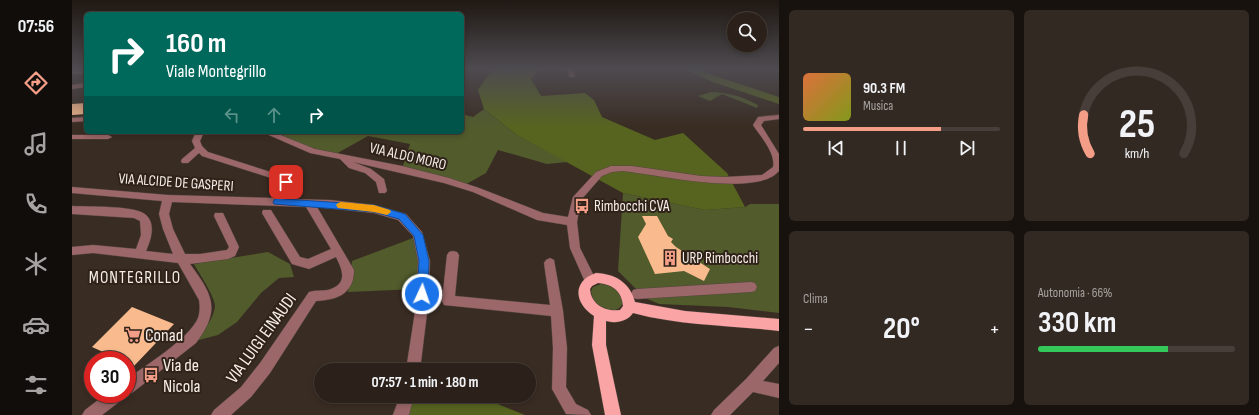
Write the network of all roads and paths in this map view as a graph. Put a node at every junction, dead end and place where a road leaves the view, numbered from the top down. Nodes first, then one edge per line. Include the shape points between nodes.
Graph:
1 (779, 117) edge
2 (84, 119) edge
3 (72, 120) edge
4 (198, 134) edge
5 (271, 134) edge
6 (72, 137) edge
7 (108, 137) dead end
8 (199, 149) junction
9 (343, 157) junction
10 (184, 161) dead end
11 (72, 190) edge
12 (382, 191) dead end
13 (168, 198) junction
14 (278, 202) junction
15 (309, 203) junction
16 (72, 210) edge
17 (267, 213) dead end
18 (219, 216) dead end
19 (572, 222) junction
20 (72, 251) edge
21 (338, 251) junction
22 (139, 254) junction
23 (453, 255) dead end
24 (181, 259) junction
25 (550, 263) dead end
26 (590, 280) junction
27 (751, 287) dead end
28 (637, 294) dead end
29 (630, 306) junction
30 (558, 311) junction
31 (600, 314) junction
32 (779, 325) edge
33 (779, 353) edge
34 (414, 363) edge
35 (136, 381) edge
36 (751, 384) junction
37 (779, 391) edge
38 (106, 403) edge
39 (405, 403) edge
40 (90, 415) edge
41 (219, 415) edge
42 (401, 415) edge
43 (583, 415) edge
44 (613, 415) edge
45 (719, 415) edge

1 - 19 street via 761,119 757,125 778,163 776,170 768,176 708,180 638,169 611,169 599,174 576,198
2 - 3 street
4 - 8 street via 196,142
5 - 9 street, VIA ALDO MORO via 313,151
6 - 7 street
8 - 10 street
8 - 14 street via 205,154 278,177 286,182 285,190
9 - 12 street via 352,166 368,171 381,180
9 - 19 street, VIA ALDO MORO via 402,169 476,190 541,217
11 - 13 street, VIA ALCIDE DE GASPERI
13 - 14 street, VIA ALCIDE DE GASPERI
13 - 24 street via 164,214
14 - 15 street, VIA ALCIDE DE GASPERI
15 - 21 street, VIA LUIGI EINAUDI
15 - 34 street, VIA ALCIDE DE GASPERI via 381,210 402,217 418,235 424,261 422,305
16 - 22 street via 140,216 144,220 146,233 144,246
17 - 21 street via 296,261 309,264
18 - 24 street via 234,247 232,253 224,256
19 - 26 street via 575,248
20 - 22 street via 92,249
21 - 41 street, VIA LUIGI EINAUDI via 348,270 348,279 342,289 328,295 313,296 265,368 246,392
22 - 24 street
23 - 30 street via 448,301
24 - 35 street via 205,299 205,317 191,339
25 - 30 street
26 - 29 main road via 603,278 617,283 627,294
26 - 31 main road via 584,289 584,296
27 - 28 street
29 - 31 main road via 623,316 608,317
29 - 32 main road via 651,313 673,316
30 - 43 street via 559,389 571,409
31 - 44 main road via 600,345
33 - 36 street
36 - 37 street
36 - 45 street
38 - 40 street
39 - 42 street

